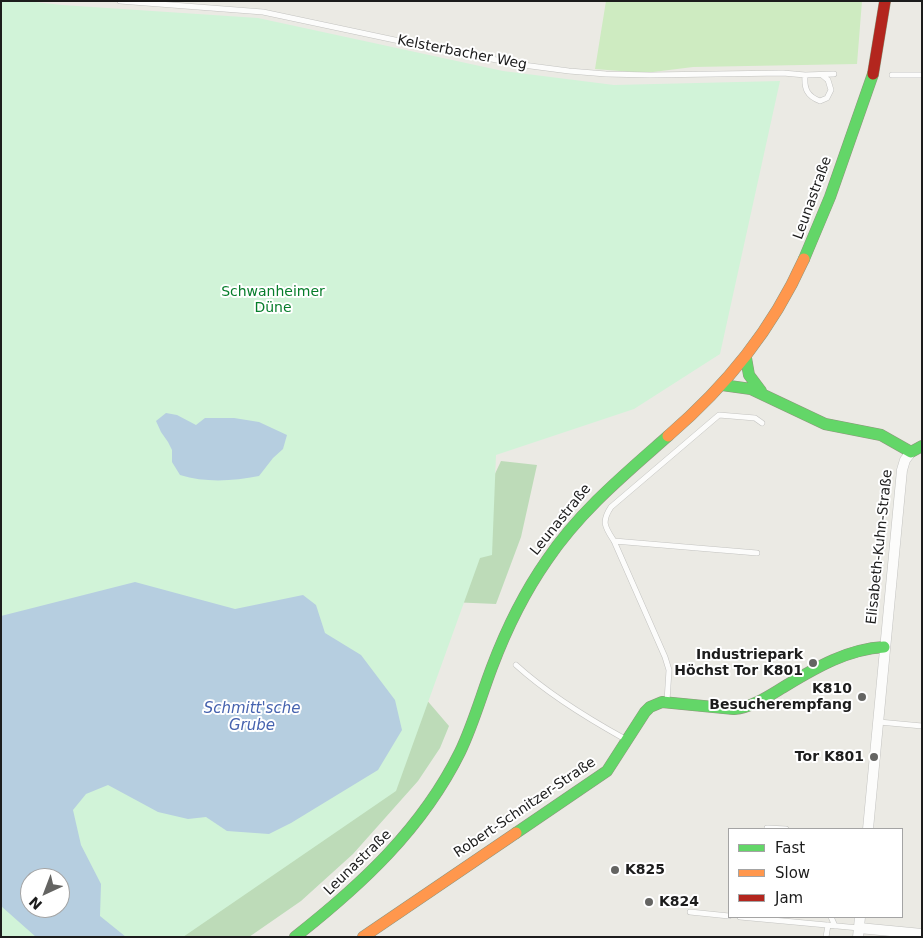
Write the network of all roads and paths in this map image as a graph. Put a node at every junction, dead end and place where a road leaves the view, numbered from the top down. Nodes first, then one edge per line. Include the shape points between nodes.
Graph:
1 (120, 1) edge
2 (874, 1) edge
3 (885, 1) edge
4 (868, 73) junction
5 (834, 74) dead end
6 (805, 75) junction
7 (822, 75) junction
8 (892, 75) dead end
9 (922, 75) edge
10 (746, 358) junction
11 (722, 385) junction
12 (761, 391) junction
13 (762, 424) dead end
14 (922, 446) edge
15 (912, 452) junction
16 (614, 541) junction
17 (757, 553) dead end
18 (884, 647) junction
19 (516, 665) dead end
20 (666, 702) junction
21 (879, 722) junction
22 (922, 726) edge
23 (628, 740) junction
24 (868, 828) edge
25 (690, 912) dead end
26 (728, 916) edge
27 (751, 918) edge
28 (831, 918) edge
29 (860, 918) edge
30 (828, 925) junction
31 (835, 926) junction
32 (858, 932) edge
33 (922, 934) edge
34 (295, 937) edge
35 (363, 937) edge
36 (826, 937) edge

1 - 6 lane, Kelsterbacher Weg via 263,12 423,46 569,71 642,75
2 - 4 main road
3 - 4 main road
4 - 10 main road, Leunastraße via 854,127 820,224 795,282
5 - 7 lane, Kelsterbacher Weg
6 - 7 lane, Kelsterbacher Weg
6 - 7 lane via 804,87 810,97 820,102 831,90 828,80
8 - 9 lane
10 - 11 main road, Leunastraße
10 - 12 main road via 749,375
11 - 12 main road via 740,385
11 - 34 main road, Leunastraße via 602,493 560,541 514,614 465,740 429,806 403,841 368,877
12 - 15 main road via 818,421 882,435
13 - 16 lane via 755,418 719,415 611,508 605,516 605,528
14 - 15 main road
15 - 18 street, Elisabeth-Kuhn-Straße via 902,470
16 - 17 lane
16 - 20 lane via 665,657 669,670
18 - 20 main road via 872,646 850,652 745,708
18 - 21 street, Elisabeth-Kuhn-Straße
19 - 23 lane via 533,680
20 - 23 main road, Robert-Schnitzer-Straße via 645,712
21 - 22 lane
21 - 24 street, Elisabeth-Kuhn-Straße
23 - 35 main road, Robert-Schnitzer-Straße via 612,765 601,775
25 - 26 lane
27 - 30 lane
28 - 31 lane
29 - 32 street
30 - 31 lane
30 - 36 lane
31 - 32 lane
32 - 33 street

